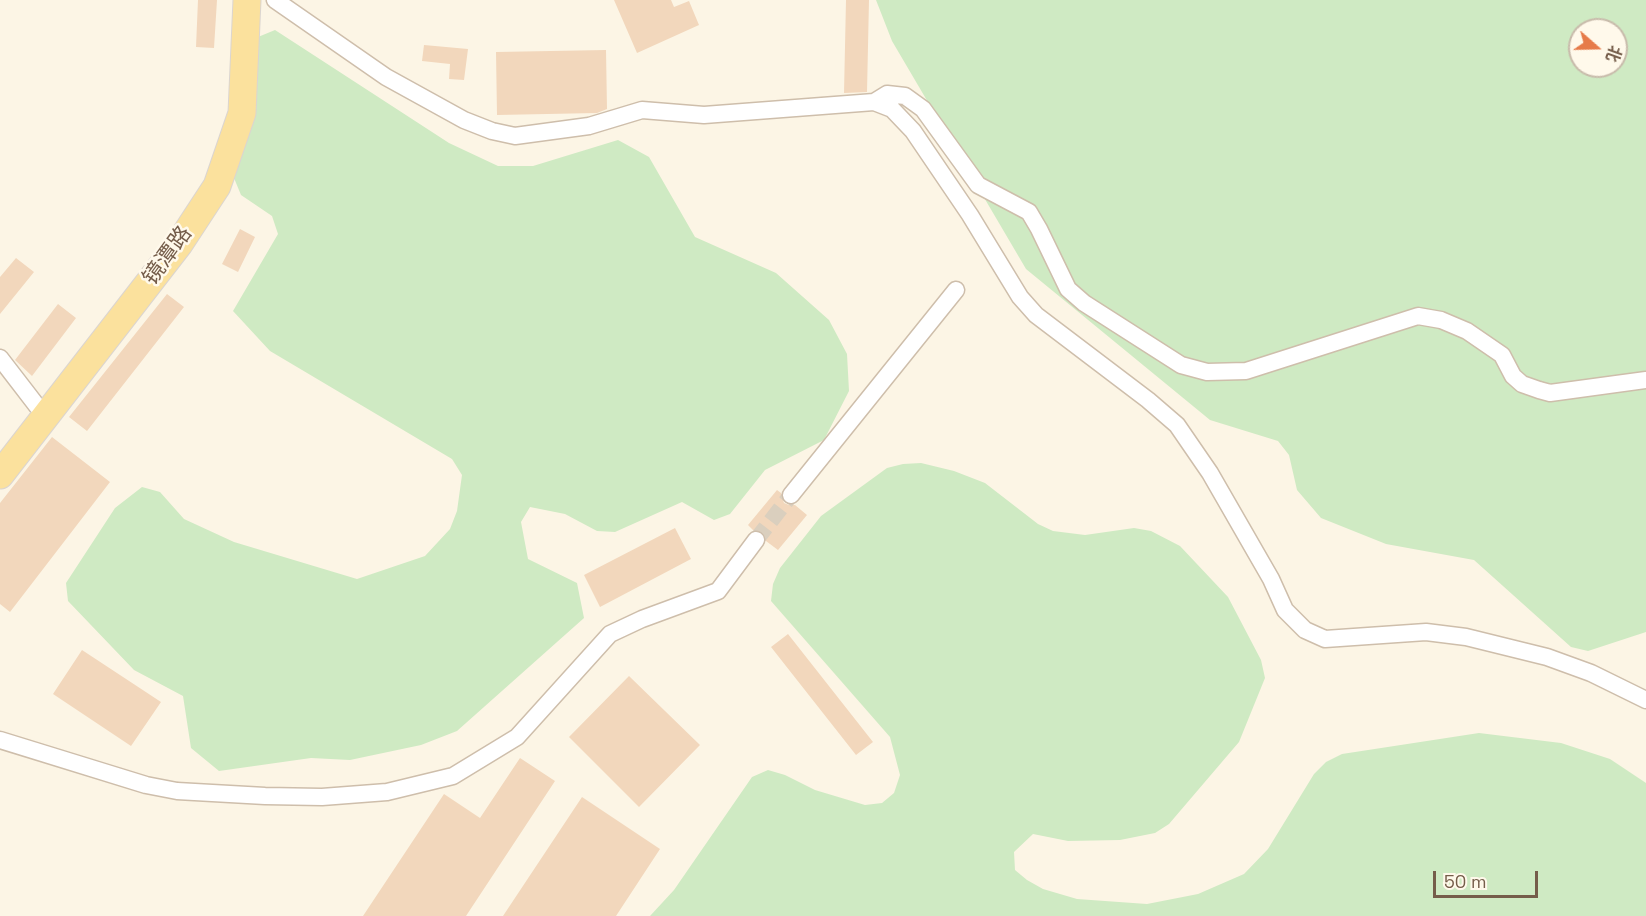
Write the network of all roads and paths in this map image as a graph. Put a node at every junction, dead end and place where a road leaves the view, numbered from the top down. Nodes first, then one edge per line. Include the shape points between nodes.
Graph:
1 (232, 0) edge
2 (247, 0) edge
3 (275, 0) edge
4 (874, 102) junction
5 (956, 290) dead end
6 (0, 358) edge
7 (1646, 380) edge
8 (37, 406) junction
9 (0, 453) edge
10 (0, 475) edge
11 (791, 495) tunnel mouth
12 (756, 540) tunnel mouth
13 (1646, 700) edge
14 (0, 740) edge

1 - 8 main road, 镜潭路 via 227,104 209,178 171,237
2 - 10 main road, 镜潭路 via 242,113 217,186 179,244
3 - 4 street via 386,77 464,120 515,136 589,126 642,110 704,115
4 - 7 street via 887,94 905,96 922,110 978,185 1029,212 1068,289 1181,365 1207,372 1246,371 1418,316 1467,331 1502,355 1522,384 1539,390 1550,393
4 - 13 street via 892,109 913,130 1020,297 1036,315 1177,425 1210,473 1285,610 1305,630 1325,639 1426,632 1466,636 1547,657
5 - 11 street
6 - 8 street
8 - 9 main road, 镜潭路
12 - 14 street via 718,591 610,634 517,737 453,776 387,792 322,797 177,791

